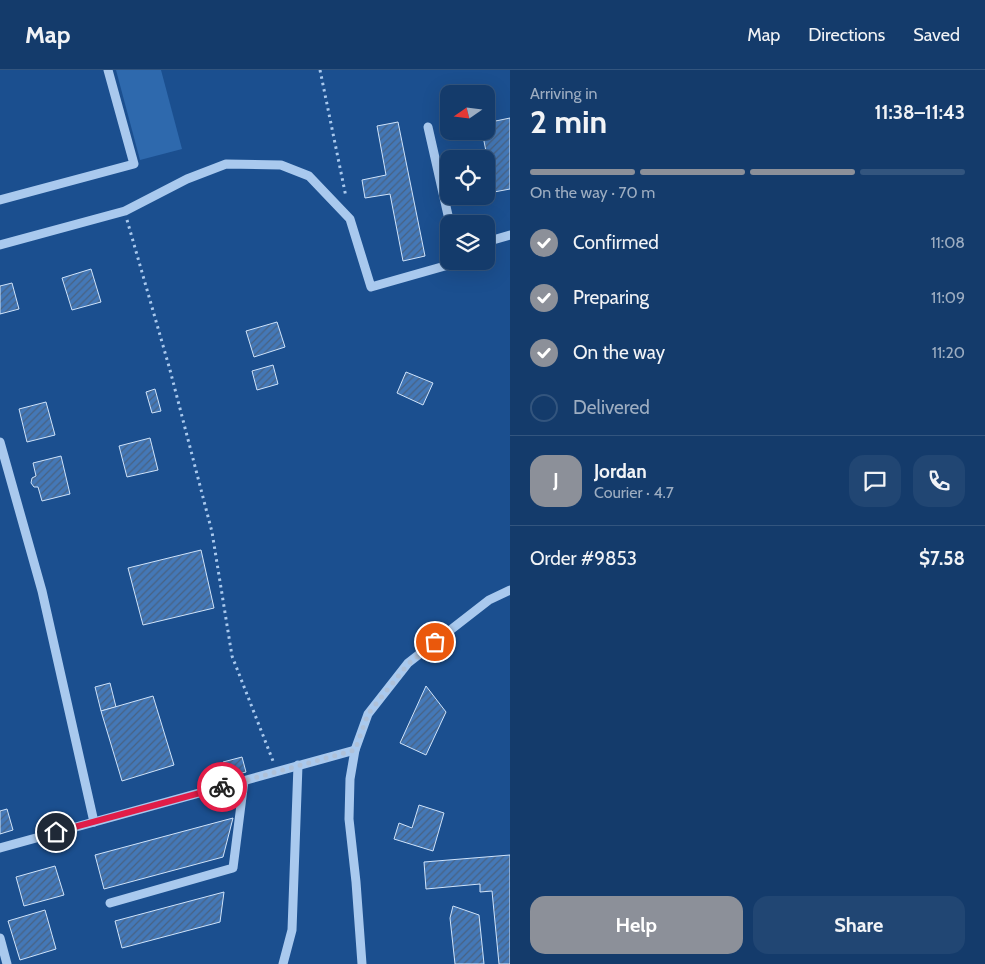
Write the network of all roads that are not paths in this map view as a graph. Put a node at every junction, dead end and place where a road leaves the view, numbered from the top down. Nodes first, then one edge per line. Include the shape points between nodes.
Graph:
1 (108, 70) edge
2 (428, 127) dead end
3 (0, 200) edge
4 (448, 215) edge
5 (510, 235) edge
6 (495, 239) edge
7 (0, 245) edge
8 (440, 267) edge
9 (0, 442) edge
10 (510, 590) edge
11 (355, 750) junction
12 (298, 765) junction
13 (244, 781) junction
14 (94, 822) junction
15 (0, 848) edge
16 (110, 903) dead end
17 (0, 938) edge
18 (7, 964) edge
19 (283, 964) edge
20 (362, 964) edge

1 - 3 street via 134,164
2 - 4 street
5 - 6 street
7 - 8 street via 125,211 187,179 226,164 281,165 309,176 350,220 371,286
9 - 14 street via 42,592
10 - 11 street via 489,600 408,664 368,714
11 - 12 street
11 - 20 street via 349,819
12 - 13 street
12 - 19 street via 292,930
13 - 14 street
13 - 16 street via 233,868
14 - 15 street
17 - 18 street

